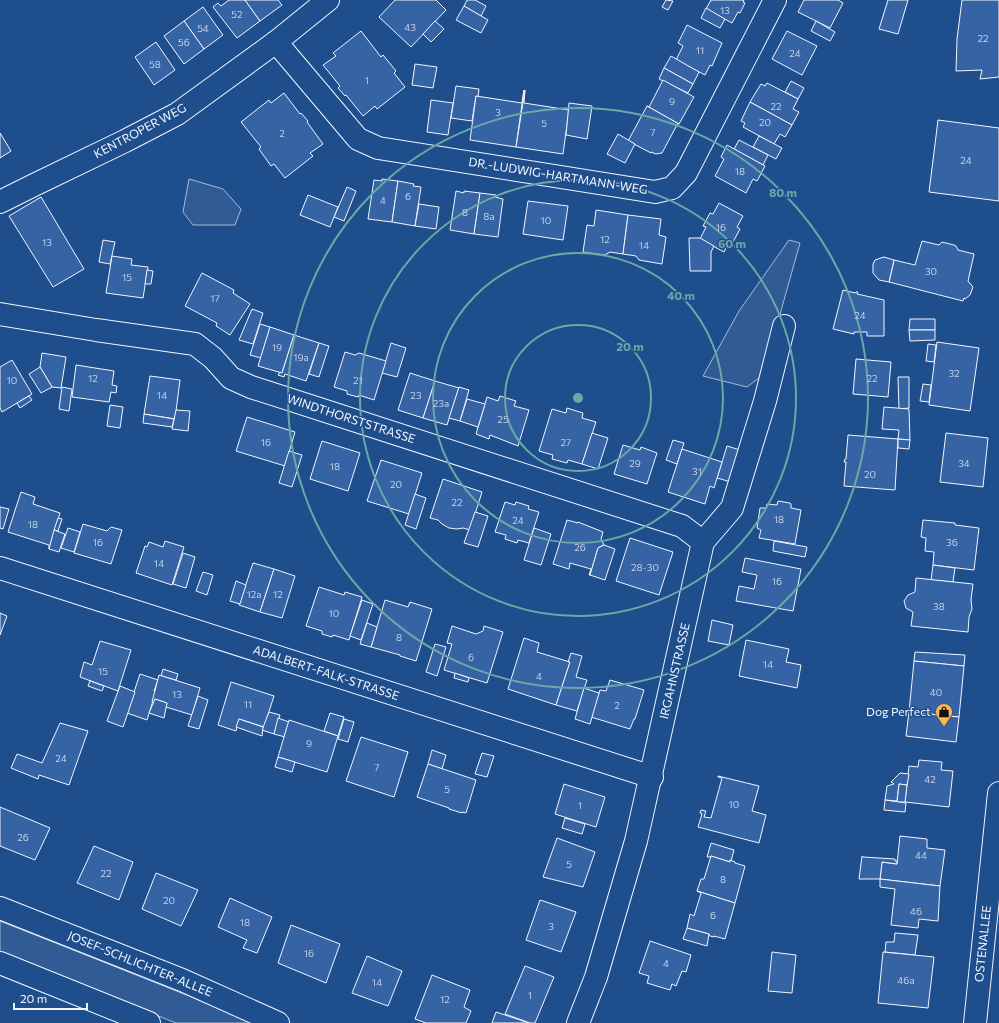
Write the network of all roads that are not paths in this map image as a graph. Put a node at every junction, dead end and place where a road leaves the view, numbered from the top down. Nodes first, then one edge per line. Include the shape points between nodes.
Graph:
1 (328, 0) edge
2 (775, 0) edge
3 (276, 42) junction
4 (0, 202) edge
5 (0, 314) edge
6 (784, 326) dead end
7 (703, 542) junction
8 (0, 568) edge
9 (652, 777) junction
10 (999, 793) edge
11 (0, 908) edge
12 (0, 963) edge
13 (149, 1023) edge
14 (278, 1023) edge
15 (578, 1023) edge
16 (975, 1023) edge

1 - 3 street, KENTROPER WEG
2 - 3 street, DR.-LUDWIG-HARTMANN-WEG via 686,173 672,188 656,192 378,148 358,139
3 - 4 street, KENTROPER WEG via 176,114 125,142
5 - 7 street, WINDTHORSTSTRASSE via 195,344 213,358 231,378 251,387 682,526
6 - 7 street, IRGAHNSTRASSE via 765,401 732,508
7 - 9 street, IRGAHNSTRASSE
8 - 9 street, ADALBERT-FALK-STRASSE
9 - 15 street, IRGAHNSTRASSE via 596,977
10 - 16 street, OSTENALLEE
11 - 14 street, JOSEF-SCHLICHTER-ALLEE via 182,980
12 - 13 street

